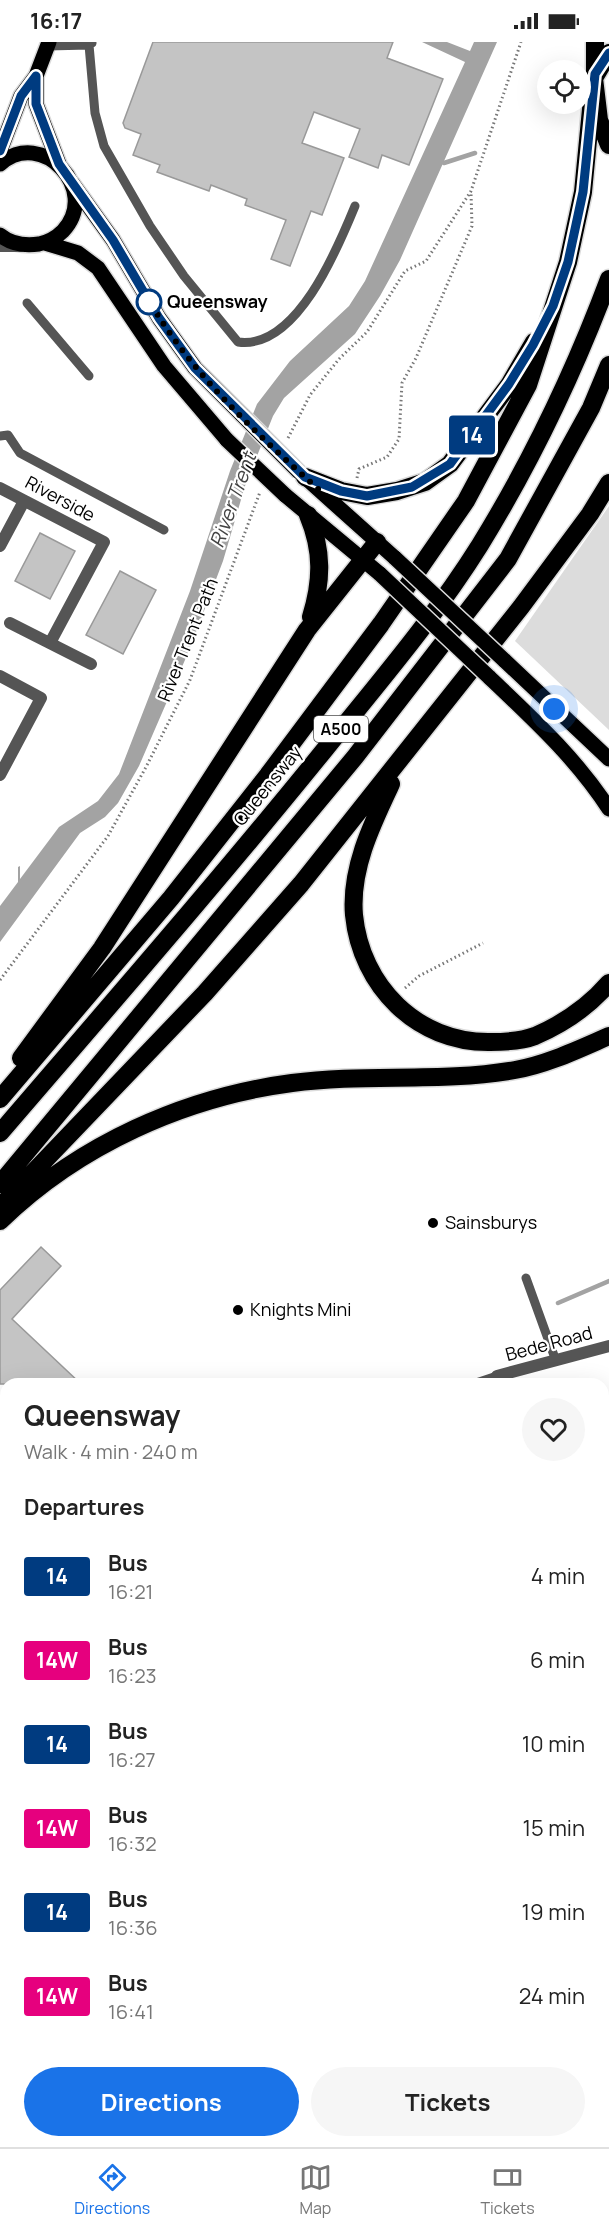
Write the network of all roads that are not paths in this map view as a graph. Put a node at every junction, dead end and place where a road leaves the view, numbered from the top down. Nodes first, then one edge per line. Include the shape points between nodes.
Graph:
1 (595, 42) edge
2 (48, 44) edge
3 (91, 44) edge
4 (609, 53) edge
5 (36, 76) junction
6 (594, 76) junction
7 (609, 145) edge
8 (0, 151) edge
9 (0, 164) edge
10 (59, 164) junction
11 (72, 183) junction
12 (356, 206) dead end
13 (0, 235) edge
14 (45, 243) junction
15 (0, 246) edge
16 (27, 246) junction
17 (609, 279) edge
18 (27, 303) dead end
19 (553, 306) junction
20 (609, 365) edge
21 (89, 376) dead end
22 (0, 436) edge
23 (302, 474) junction
24 (609, 483) edge
25 (0, 488) edge
26 (24, 501) junction
27 (308, 515) junction
28 (164, 530) dead end
29 (377, 542) junction
30 (0, 546) edge
31 (362, 561) junction
32 (10, 622) dead end
33 (307, 630) junction
34 (50, 644) junction
35 (90, 664) dead end
36 (1, 678) edge
37 (403, 758) junction
38 (609, 759) edge
39 (0, 776) edge
40 (609, 809) edge
41 (609, 983) edge
42 (609, 1036) edge
43 (0, 1086) edge
44 (0, 1099) edge
45 (0, 1133) edge
46 (0, 1184) edge
47 (0, 1207) edge
48 (0, 1221) edge
49 (526, 1278) dead end
50 (609, 1347) edge
51 (556, 1361) junction
52 (497, 1376) joint
53 (491, 1378) edge

1 - 6 highway
2 - 3 lane
2 - 5 main road
3 - 12 lane via 95,113 104,146 184,276 238,342 252,344 268,339 292,318 320,282
4 - 6 highway
5 - 8 main road via 21,96
5 - 10 main road via 36,104
6 - 7 highway via 599,120
6 - 19 highway via 583,192 568,262
9 - 10 main road via 23,153 39,154
10 - 11 main road
11 - 14 main road via 75,210 68,225
11 - 23 main road, bridge via 195,368
13 - 16 main road
14 - 16 main road
14 - 27 main road, bridge via 78,253 98,268 164,366 227,440
15 - 16 street
17 - 45 highway, Queensway / A500 via 540,435 479,546 410,643 229,867
18 - 21 lane
19 - 23 highway via 509,384 450,464 438,474 412,487 367,496 341,491
19 - 44 highway via 528,385 482,474 430,555 171,898
20 - 46 highway, A500 via 591,408 508,559 355,757
22 - 28 lane via 8,435 20,453 68,481
23 - 29 main road
24 - 37 highway via 521,607
25 - 26 street, Riverside
26 - 30 street
26 - 34 street, Riverside via 104,542
27 - 31 main road
27 - 33 highway via 316,536 321,575
29 - 31 highway
29 - 38 main road, bridge
31 - 33 highway
31 - 40 main road, bridge via 547,732 588,776
32 - 34 street
33 - 43 highway via 102,948
34 - 35 street
36 - 39 street via 41,698
37 - 41 highway via 374,820 360,862 354,914 360,948 391,1002 444,1036 504,1042 534,1036 569,1017 595,1000
37 - 47 highway via 301,884 205,993
42 - 48 highway via 517,1070 466,1077 292,1083 202,1102 103,1145 48,1181
49 - 51 lane
50 - 51 street, Bede Road
51 - 52 street, Bede Road
52 - 53 lane

